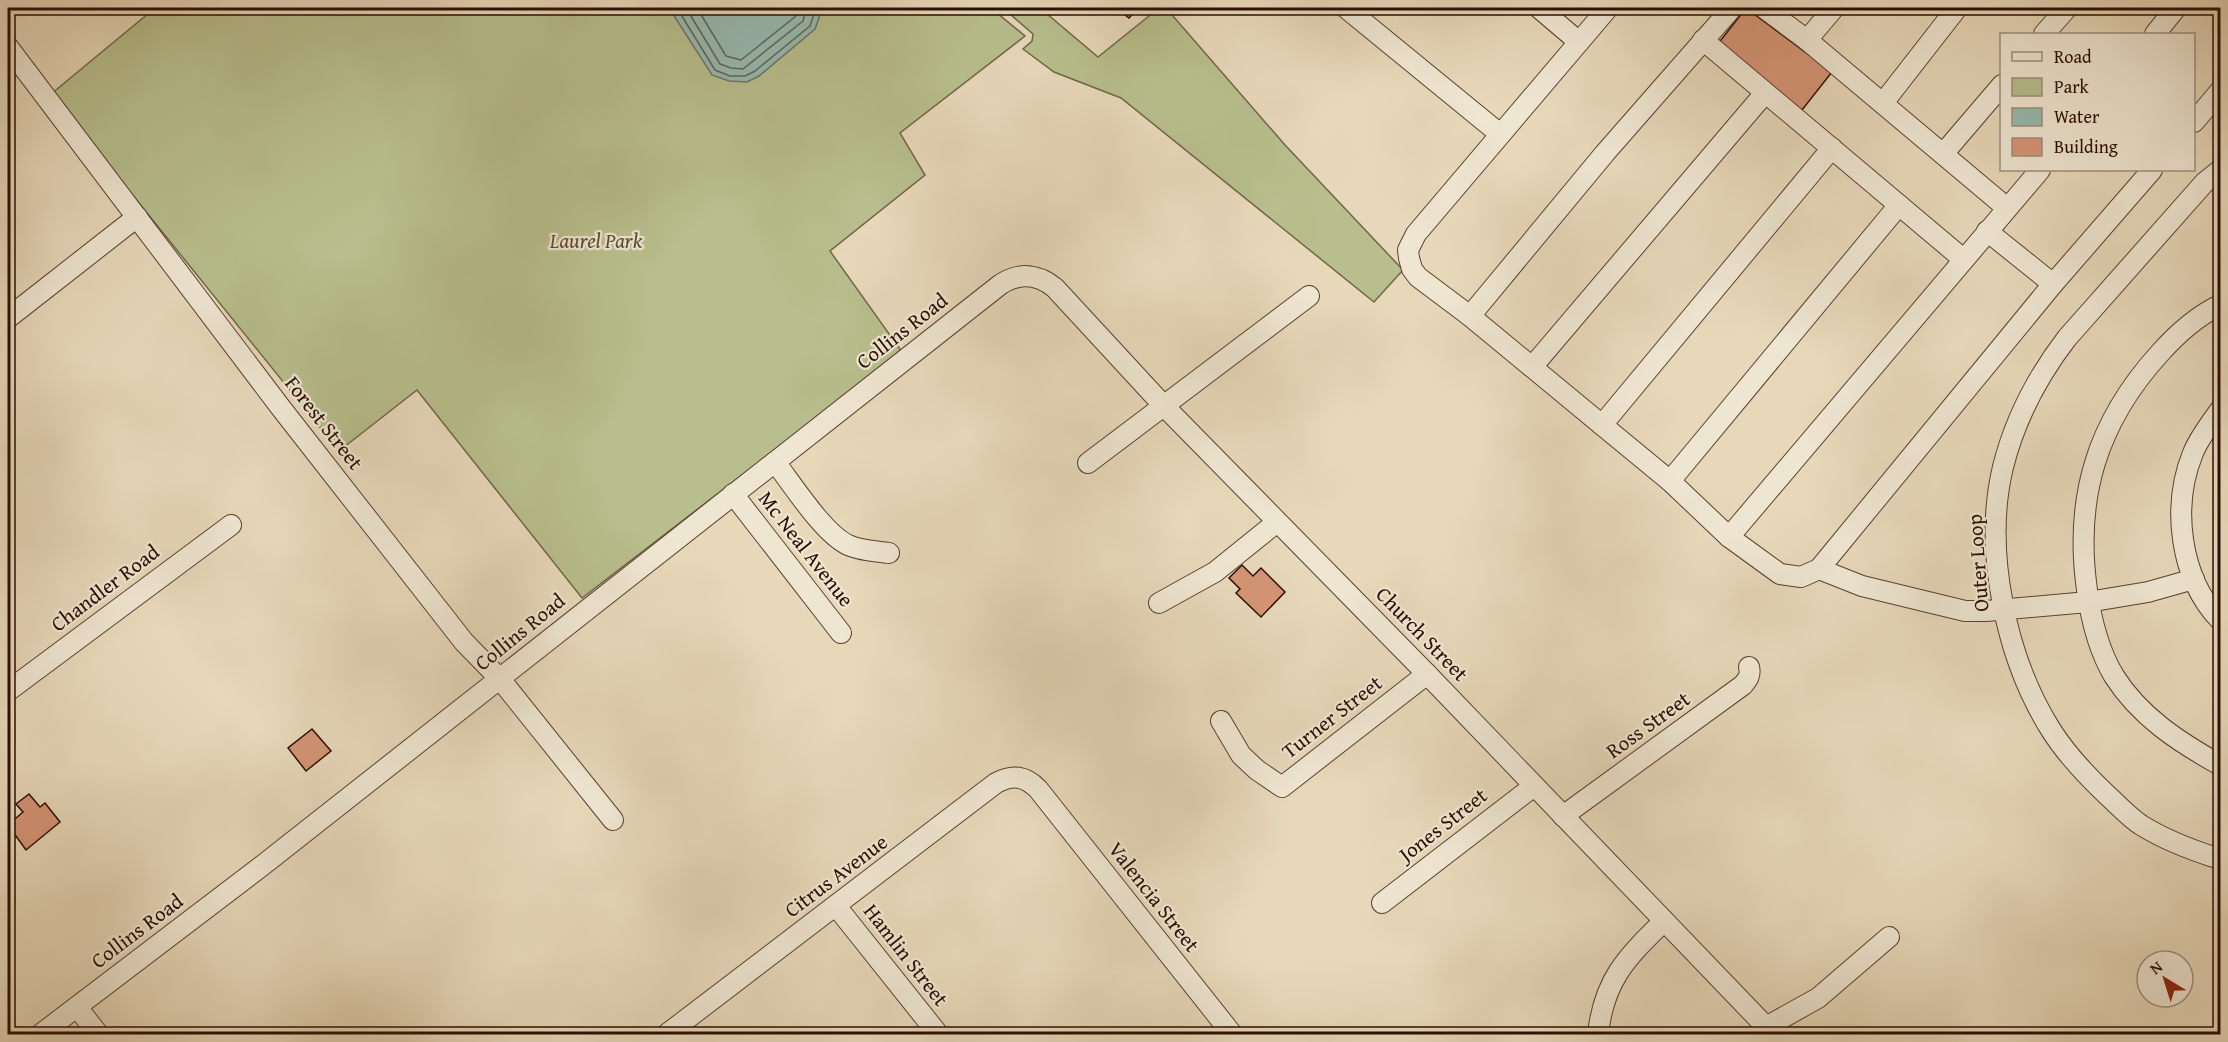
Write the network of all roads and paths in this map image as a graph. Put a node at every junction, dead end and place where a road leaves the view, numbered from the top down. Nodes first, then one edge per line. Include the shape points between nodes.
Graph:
1 (1346, 8) edge
2 (1539, 8) edge
3 (1608, 8) edge
4 (1764, 8) edge
5 (1834, 8) edge
6 (1957, 8) edge
7 (2067, 8) edge
8 (2176, 8) edge
9 (1727, 9) edge
10 (2045, 33) edge
11 (2156, 33) edge
12 (1703, 40) junction
13 (1807, 40) junction
14 (1579, 42) junction
15 (8, 47) edge
16 (2000, 86) edge
17 (2220, 91) edge
18 (1765, 93) junction
19 (1883, 103) junction
20 (2195, 120) edge
21 (1500, 134) junction
22 (1832, 148) junction
23 (1943, 154) junction
24 (2220, 170) edge
25 (2039, 171) edge
26 (2151, 171) edge
27 (1899, 205) junction
28 (2007, 208) junction
29 (137, 217) junction
30 (1987, 231) junction
31 (1963, 259) junction
32 (1031, 275) joint
33 (2053, 284) junction
34 (1309, 296) dead end
35 (2220, 305) edge
36 (1470, 316) junction
37 (8, 318) edge
38 (1532, 367) junction
39 (1163, 405) junction
40 (2220, 410) edge
41 (1602, 424) junction
42 (775, 462) junction
43 (1088, 463) dead end
44 (1670, 482) junction
45 (734, 494) junction
46 (1277, 522) junction
47 (231, 525) dead end
48 (1729, 537) junction
49 (889, 554) dead end
50 (1819, 569) junction
51 (2194, 579) junction
52 (2088, 602) junction
53 (1160, 603) dead end
54 (2003, 608) junction
55 (2220, 620) edge
56 (841, 633) dead end
57 (1749, 667) dead end
58 (1427, 674) junction
59 (500, 680) junction
60 (8, 691) edge
61 (1221, 721) dead end
62 (2220, 765) edge
63 (1534, 786) junction
64 (1038, 789) joint
65 (1563, 816) junction
66 (613, 820) dead end
67 (2220, 859) edge
68 (1382, 903) dead end
69 (836, 906) junction
70 (1664, 921) junction
71 (1889, 937) dead end
72 (77, 1007) junction
73 (1769, 1031) edge
74 (41, 1035) edge
75 (98, 1035) edge
76 (667, 1035) edge
77 (938, 1035) edge
78 (1232, 1035) edge
79 (1598, 1035) edge

1 - 21 street
2 - 14 street
3 - 14 street
4 - 13 street
5 - 13 street
6 - 19 street
7 - 10 street
8 - 11 street
9 - 12 street
12 - 18 street
12 - 36 street
13 - 19 street
14 - 21 street
15 - 29 street, Forest Street
16 - 23 street
17 - 20 street
18 - 22 street
18 - 38 street
19 - 23 street
21 - 36 street via 1416,234 1408,250 1418,277
22 - 27 street
22 - 41 street
23 - 28 street
24 - 54 street, Outer Loop via 2205,182 2067,338 2031,392 2015,426 1999,489 1996,538
25 - 28 street
26 - 33 street
27 - 31 street
27 - 44 street
28 - 30 street
29 - 37 street
29 - 59 street, Forest Street via 457,633
30 - 31 street
30 - 33 street
31 - 48 street
32 - 39 street, Church Street via 1055,288
32 - 42 street, Collins Road via 1001,284
33 - 50 street
34 - 39 street
35 - 52 street via 2190,324 2144,370 2103,438 2092,471 2082,529
36 - 38 street
38 - 41 street
39 - 43 street
39 - 46 street, Church Street
40 - 51 street via 2194,451 2183,487 2184,546
41 - 44 street
42 - 45 street, Collins Road
42 - 49 street via 836,537 855,547
44 - 48 street
45 - 56 street, Mc Neal Avenue
45 - 59 street, Collins Road
46 - 53 street via 1215,572
46 - 58 street, Church Street
47 - 60 street, Chandler Road
48 - 50 street via 1780,574 1801,577
50 - 54 street via 1862,586 1965,610
51 - 52 street
51 - 55 street
52 - 54 street
52 - 62 street via 2102,652 2127,693 2158,726
54 - 67 street, Outer Loop via 2026,681 2042,716 2064,749 2091,780 2143,826
57 - 65 street, Ross Street via 1748,680 1743,685
58 - 61 street, Turner Street via 1282,787 1241,754
58 - 63 street, Church Street
59 - 66 street, Forest Street
59 - 72 street, Collins Road
63 - 65 street, Church Street
63 - 68 street, Jones Street
64 - 69 street, Citrus Avenue via 1016,777 996,783
64 - 78 street, Valencia Street
65 - 70 street, Church Street
69 - 76 street, Citrus Avenue
69 - 77 street, Hamlin Street
70 - 73 street, Church Street
70 - 79 street via 1634,951 1612,981 1604,998
71 - 73 street via 1818,998
72 - 74 street, Collins Road
72 - 75 street

